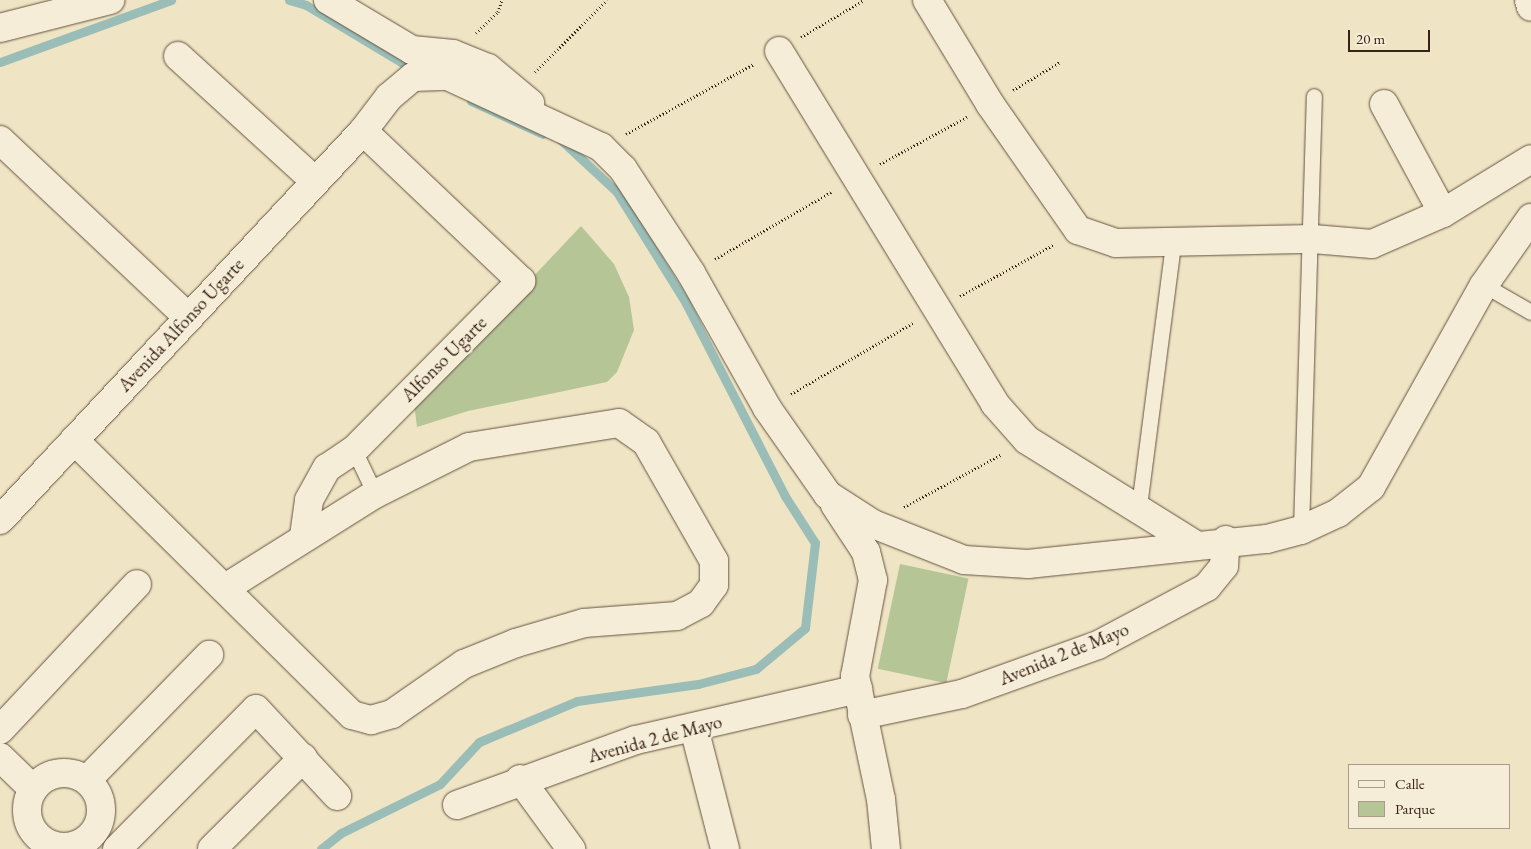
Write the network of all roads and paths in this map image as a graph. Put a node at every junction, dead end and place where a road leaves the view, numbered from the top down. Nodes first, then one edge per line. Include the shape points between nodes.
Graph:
1 (110, 0) edge
2 (328, 0) edge
3 (502, 0) edge
4 (607, 0) edge
5 (864, 0) edge
6 (927, 0) edge
7 (1529, 0) edge
8 (1531, 7) edge
9 (0, 28) edge
10 (779, 51) junction
11 (453, 54) junction
12 (178, 56) dead end
13 (518, 90) junction
14 (1314, 96) dead end
15 (1384, 104) dead end
16 (546, 121) junction
17 (363, 131) junction
18 (0, 140) edge
19 (601, 147) junction
20 (1531, 159) edge
21 (316, 181) junction
22 (1442, 213) junction
23 (1531, 218) edge
24 (1313, 239) junction
25 (1173, 244) junction
26 (1484, 285) junction
27 (1531, 312) edge
28 (188, 317) junction
29 (74, 440) junction
30 (1027, 440) junction
31 (354, 450) junction
32 (376, 494) junction
33 (828, 495) junction
34 (1139, 506) junction
35 (0, 520) edge
36 (873, 524) junction
37 (1301, 530) junction
38 (304, 536) junction
39 (1226, 540) junction
40 (1196, 545) junction
41 (137, 584) dead end
42 (225, 588) junction
43 (208, 655) dead end
44 (860, 702) junction
45 (694, 728) junction
46 (0, 730) edge
47 (0, 757) edge
48 (303, 758) junction
49 (520, 779) junction
50 (87, 780) junction
51 (33, 789) junction
52 (337, 796) dead end
53 (457, 805) dead end
54 (101, 842) edge
55 (117, 849) edge
56 (212, 849) edge
57 (571, 849) edge
58 (725, 849) edge
59 (886, 849) edge

1 - 9 street
2 - 11 street via 412,50
3 - 11 path via 498,12
4 - 13 path
5 - 10 path
6 - 25 street via 990,104 1078,230 1116,243
7 - 8 street
10 - 19 path
10 - 30 street via 995,404
11 - 13 street via 488,68
12 - 21 street
13 - 16 street
14 - 24 lane
15 - 22 street
16 - 17 street, Avenida Alfonso Ugarte via 448,76 413,77 389,97
16 - 19 street, Avenida Alfonso Ugarte
17 - 21 street, Avenida Alfonso Ugarte
17 - 31 street, Alfonso Ugarte via 521,281
18 - 28 street
19 - 33 street, Avenida Alfonso Ugarte via 623,169 691,273 767,408
20 - 22 street
21 - 28 street, Avenida Alfonso Ugarte
22 - 24 street via 1372,244
23 - 26 street
24 - 25 street
24 - 37 lane
25 - 34 lane
26 - 27 lane
26 - 37 street via 1371,487 1338,513
28 - 29 street, Avenida Alfonso Ugarte
29 - 35 street, Avenida Alfonso Ugarte
29 - 42 street
30 - 34 street via 1075,474
30 - 36 path
31 - 32 lane
31 - 38 street, Alfonso Ugarte via 327,468 309,500
32 - 38 street
32 - 42 street via 469,447 619,423 646,442 714,561 714,585 701,603 677,616 584,623 516,643 464,664 392,714 371,720 352,715
33 - 36 street
33 - 44 street, Avenida Alfonso Ugarte via 866,552 873,580 855,676
34 - 40 street
36 - 40 street via 941,554 1010,563
37 - 39 street via 1267,538
38 - 42 street
39 - 40 street
39 - 44 street, Avenida 2 de Mayo via 1224,566 1208,587 1098,644 962,694
41 - 46 street
43 - 50 street
44 - 45 street, Avenida 2 de Mayo
44 - 59 street, Avenida Alfonso Ugarte via 881,800
45 - 49 street, Avenida 2 de Mayo via 636,740
45 - 58 street
47 - 51 street
48 - 52 street
48 - 55 street via 256,708
48 - 56 street
49 - 53 street, Avenida 2 de Mayo
49 - 57 street
50 - 51 street via 65,773 42,780
50 - 54 street via 100,800
51 - 54 street via 27,813 30,825 46,843 71,846

